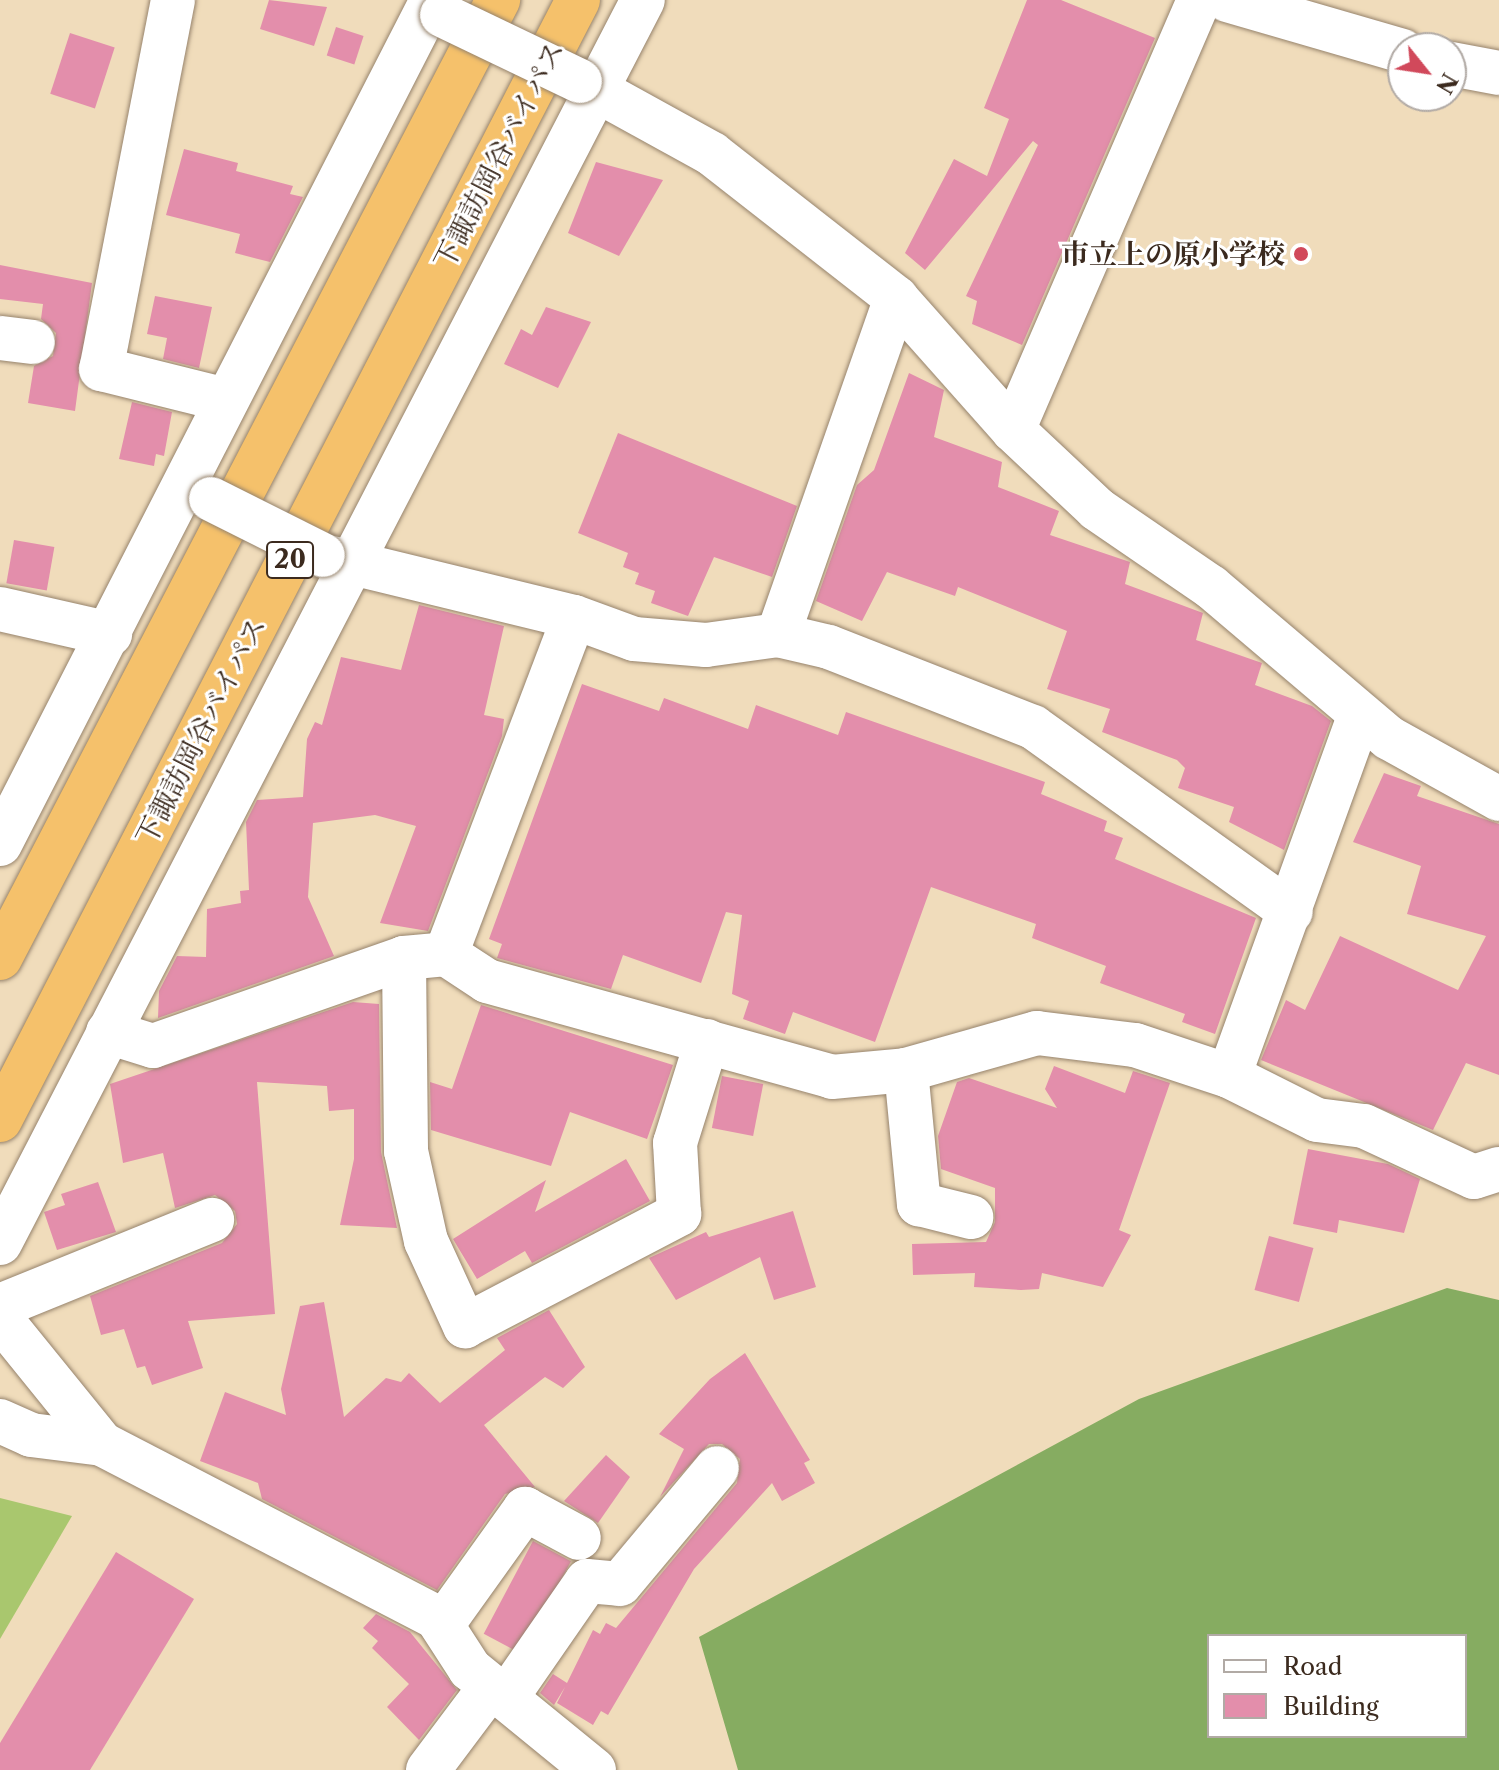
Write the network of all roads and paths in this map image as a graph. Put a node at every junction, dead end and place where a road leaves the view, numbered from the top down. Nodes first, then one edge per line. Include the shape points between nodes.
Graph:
1 (173, 0) edge
2 (498, 0) edge
3 (578, 0) edge
4 (643, 0) edge
5 (1199, 0) edge
6 (1227, 0) edge
7 (428, 8) edge
8 (1387, 46) edge
9 (1467, 67) edge
10 (1499, 73) edge
11 (588, 85) junction
12 (896, 298) junction
13 (226, 400) junction
14 (1013, 430) junction
15 (196, 492) junction
16 (337, 561) junction
17 (0, 609) edge
18 (574, 617) junction
19 (110, 634) junction
20 (778, 635) junction
21 (1360, 715) junction
22 (1499, 799) edge
23 (0, 844) edge
24 (1291, 912) junction
25 (446, 954) junction
26 (0, 958) edge
27 (404, 958) junction
28 (108, 1032) junction
29 (707, 1041) junction
30 (906, 1070) junction
31 (1229, 1076) junction
32 (0, 1120) edge
33 (1499, 1169) edge
34 (10, 1197) edge
35 (971, 1217) dead end
36 (212, 1220) dead end
37 (0, 1243) edge
38 (0, 1306) edge
39 (0, 1318) edge
40 (0, 1421) edge
41 (102, 1444) junction
42 (717, 1468) dead end
43 (579, 1538) dead end
44 (442, 1625) junction
45 (499, 1692) junction
46 (428, 1770) edge
47 (594, 1770) edge

1 - 13 street via 101,369
2 - 26 highway
3 - 32 highway, 下諏訪岡谷バイパス / 20
4 - 11 street
5 - 14 street
6 - 8 street
7 - 11 street, bridge
7 - 13 street
9 - 10 street
11 - 12 street via 712,154
11 - 16 street
12 - 14 street
12 - 20 street
13 - 15 street
14 - 21 street via 1097,509 1211,587
15 - 16 street, bridge
15 - 19 street
16 - 18 street
16 - 28 street
17 - 19 street
18 - 20 street via 634,639 706,645
18 - 25 street
19 - 23 street
20 - 24 street via 829,647 1033,727
21 - 22 street via 1452,778
21 - 24 street
24 - 31 street
25 - 27 street
25 - 29 street via 487,981
27 - 28 street via 153,1046
27 - 29 street via 406,1151 426,1241 465,1326 679,1214 675,1143
28 - 34 street
29 - 30 street via 832,1077
30 - 31 street via 1037,1033 1135,1045
30 - 35 street via 919,1204
31 - 33 street via 1317,1120 1364,1126 1474,1177
34 - 37 street
36 - 38 street
39 - 41 street
40 - 41 street via 31,1435
41 - 44 street
42 - 45 street via 620,1584 587,1581
43 - 44 street via 525,1509
44 - 45 street via 470,1669
45 - 46 street
45 - 47 street

